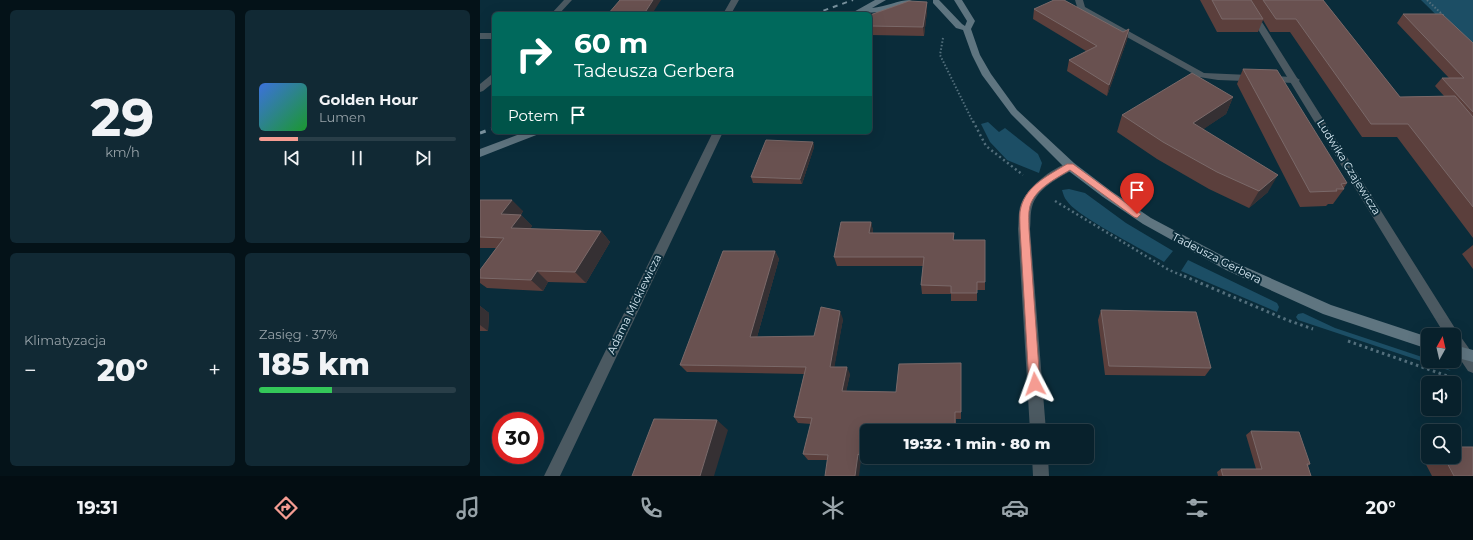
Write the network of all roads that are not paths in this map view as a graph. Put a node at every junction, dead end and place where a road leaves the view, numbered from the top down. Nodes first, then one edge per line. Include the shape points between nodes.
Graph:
1 (568, 0) edge
2 (735, 0) edge
3 (882, 0) edge
4 (908, 0) edge
5 (933, 0) edge
6 (947, 0) edge
7 (958, 0) edge
8 (1079, 0) edge
9 (1244, 0) edge
10 (557, 12) edge
11 (728, 12) edge
12 (860, 12) edge
13 (865, 12) edge
14 (967, 29) junction
15 (480, 36) edge
16 (492, 36) edge
17 (492, 79) edge
18 (1295, 80) junction
19 (480, 89) edge
20 (530, 134) edge
21 (717, 134) edge
22 (480, 153) edge
23 (1070, 166) junction
24 (1448, 328) edge
25 (1421, 341) edge
26 (1038, 424) edge
27 (1040, 464) edge
28 (552, 476) edge
29 (1041, 476) edge

1 - 10 street
2 - 11 street
3 - 12 street
4 - 13 street via 880,10
5 - 6 street
5 - 14 street via 942,6 955,22
7 - 14 street, Tadeusza Gerbera via 971,20
8 - 18 street via 1082,8 1202,75
9 - 18 street, Ludwika Czajewicza
14 - 23 street, Tadeusza Gerbera via 976,55 1003,99
15 - 16 street
17 - 19 street
18 - 24 street, Ludwika Czajewicza
20 - 22 street
21 - 28 street, Adama Mickiewicza
23 - 25 street, Tadeusza Gerbera via 1147,221 1230,266 1328,310
23 - 26 street via 1048,179 1033,192 1026,207 1024,229
27 - 29 street

